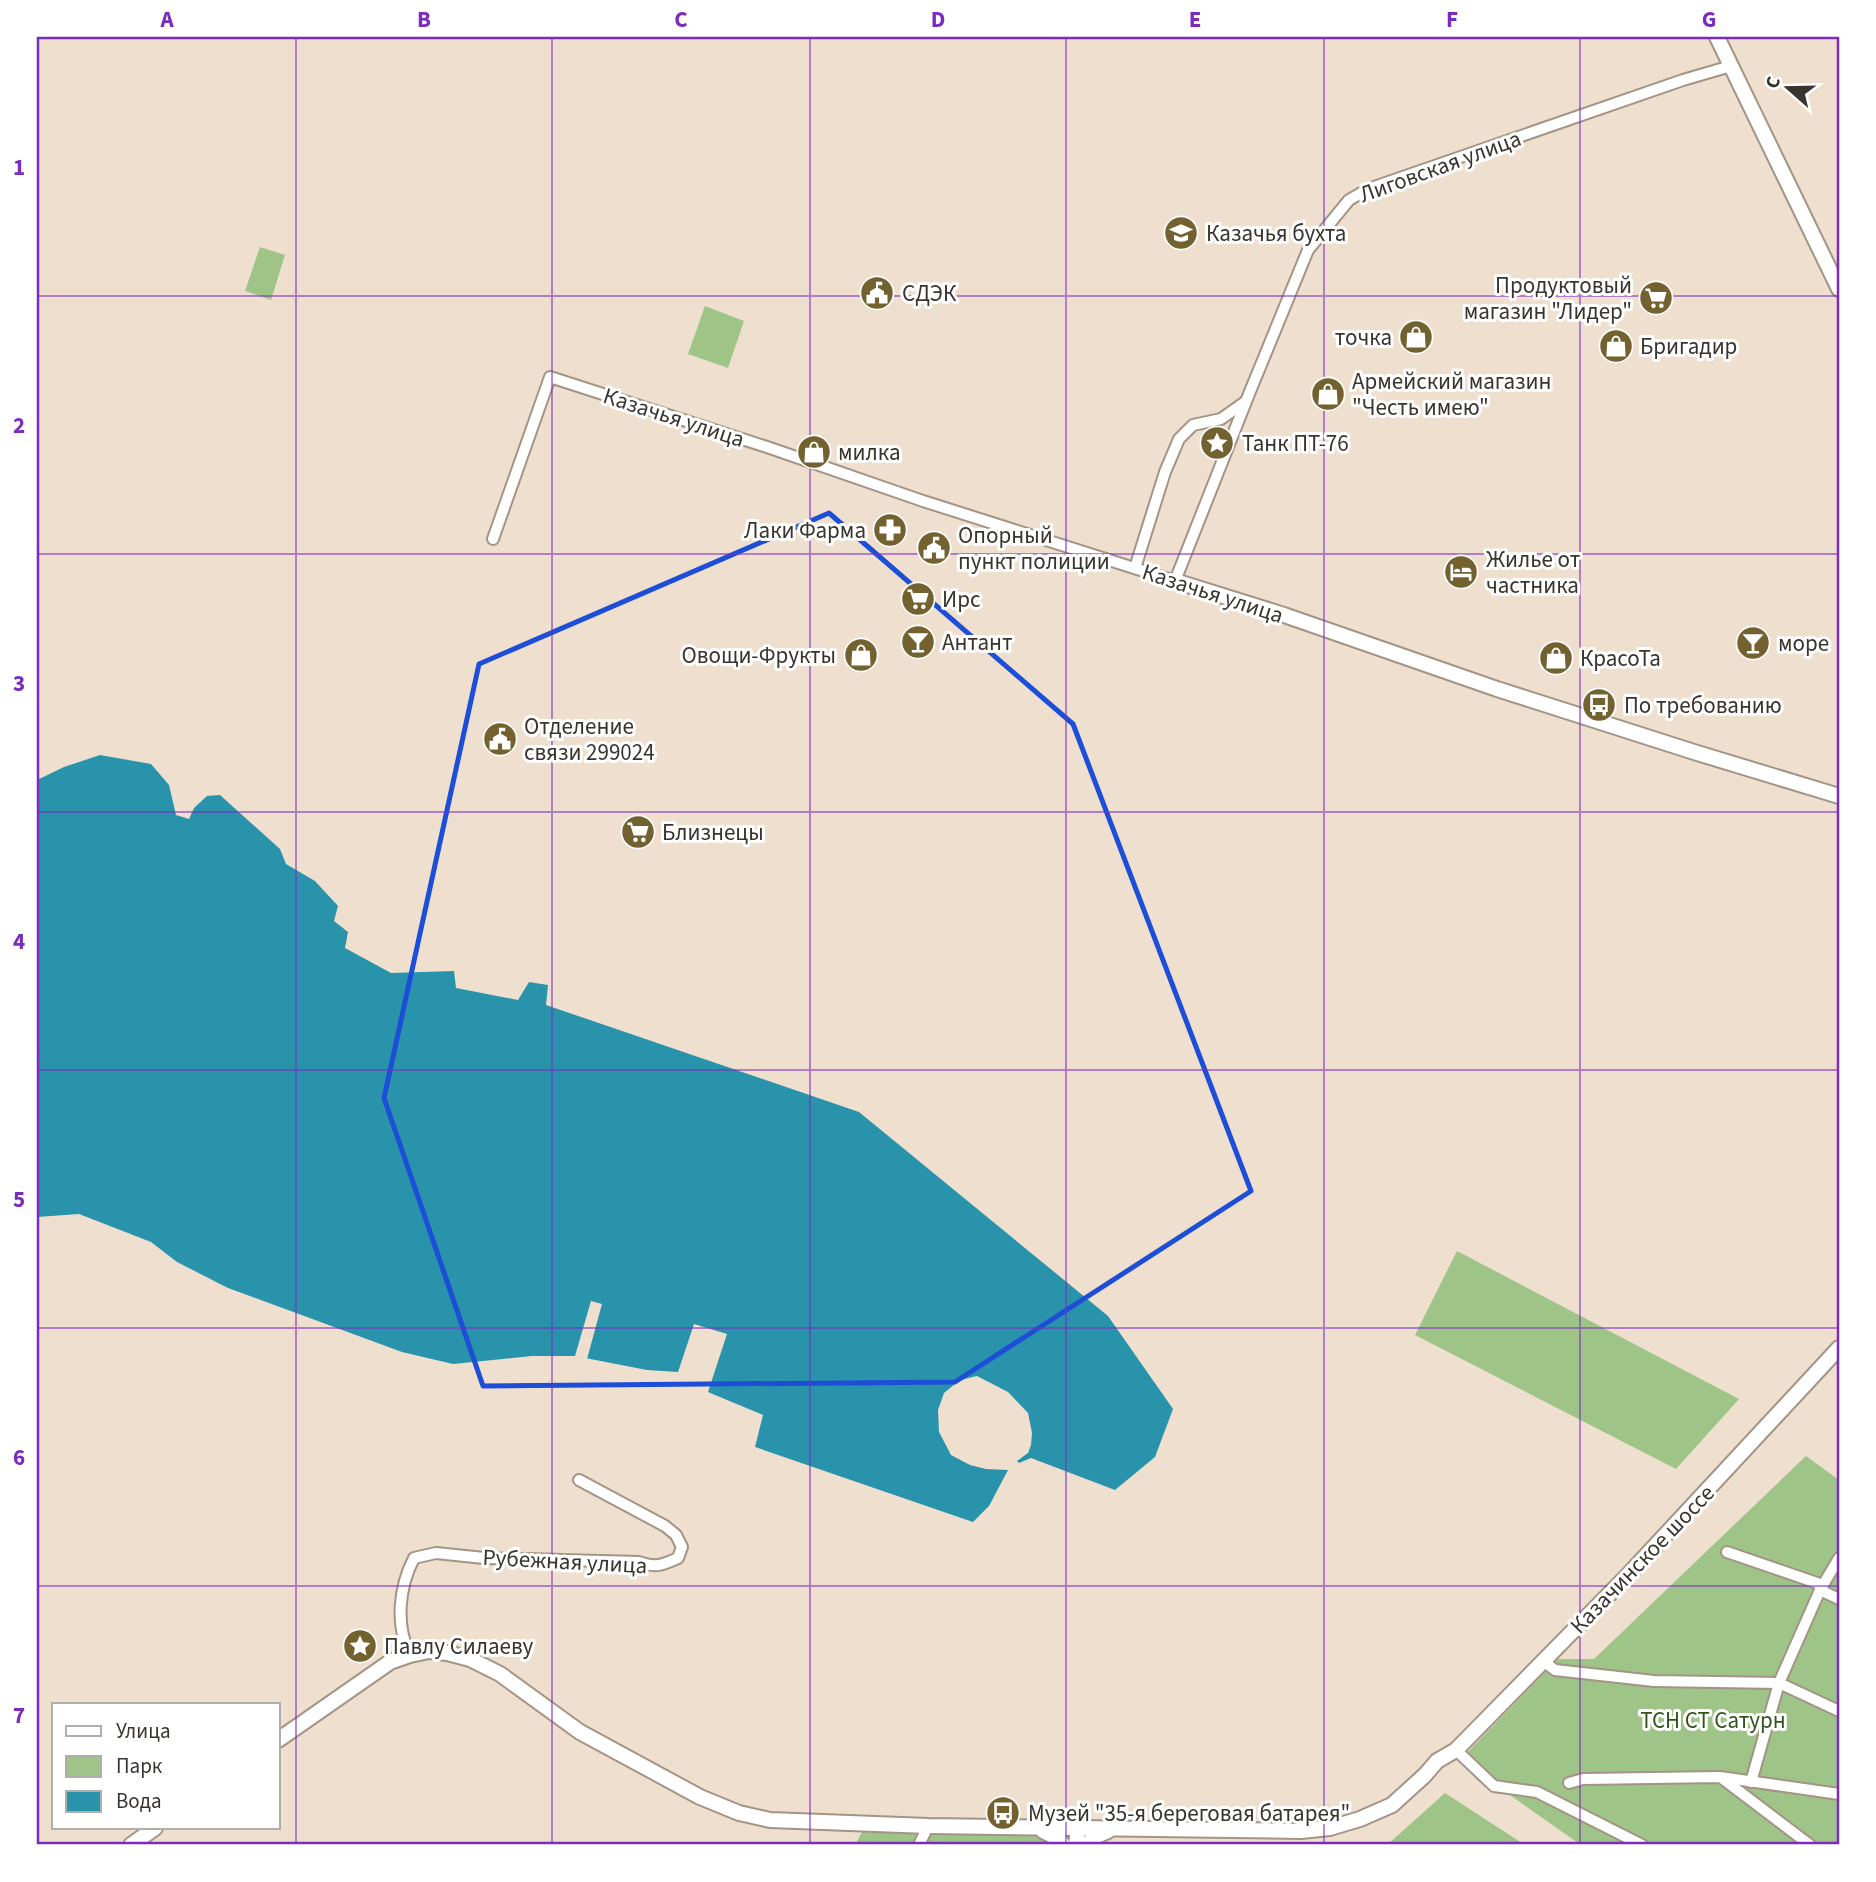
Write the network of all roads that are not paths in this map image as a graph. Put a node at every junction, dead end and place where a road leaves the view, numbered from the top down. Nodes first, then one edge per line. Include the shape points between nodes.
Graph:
1 (1717, 37) edge
2 (1731, 66) junction
3 (1839, 289) edge
4 (1245, 402) junction
5 (493, 539) dead end
6 (1135, 568) junction
7 (1175, 581) junction
8 (1839, 796) edge
9 (1839, 1348) edge
10 (579, 1480) dead end
11 (1727, 1552) dead end
12 (1839, 1558) edge
13 (1821, 1588) junction
14 (1839, 1599) edge
15 (410, 1655) junction
16 (1543, 1661) junction
17 (1779, 1683) junction
18 (1839, 1711) edge
19 (280, 1739) edge
20 (1457, 1750) junction
21 (1720, 1777) junction
22 (1751, 1782) junction
23 (1569, 1783) dead end
24 (1839, 1794) edge
25 (928, 1826) junction
26 (1032, 1828) junction
27 (154, 1829) edge
28 (1077, 1829) junction
29 (1115, 1829) junction
30 (131, 1845) edge
31 (919, 1845) edge
32 (1063, 1845) edge
33 (1076, 1845) edge
34 (1086, 1845) edge
35 (1642, 1845) edge
36 (1810, 1845) edge

1 - 2 main road
2 - 3 main road
2 - 4 street, Лиговская улица via 1368,189 1349,200 1308,250
4 - 6 street via 1221,419 1193,425 1179,439
4 - 7 street, Лиговская улица
5 - 6 street, Казачья улица via 550,377
6 - 7 street, Казачья улица
7 - 8 main road, Казачья улица via 1497,689
9 - 16 main road, Казачинское шоссе
10 - 15 street, Рубежная улица via 665,1526 682,1547 678,1558 652,1567 639,1562 436,1553 414,1558 399,1619
11 - 13 street
12 - 13 street
13 - 14 street
13 - 17 street
15 - 19 main road, Казачинское шоссе via 373,1672
15 - 25 main road, Казачинское шоссе via 447,1653 500,1674 580,1732 739,1813 770,1820
16 - 17 street via 1555,1670 1654,1681
16 - 20 main road, Казачинское шоссе
17 - 18 street
17 - 22 street
20 - 29 main road, Казачинское шоссе via 1437,1761 1392,1805 1331,1828
20 - 35 street via 1494,1786 1538,1792
21 - 22 street
21 - 23 street
21 - 36 street
22 - 24 street
25 - 26 main road, Казачинское шоссе
25 - 31 street
26 - 28 main road, Казачинское шоссе
26 - 32 main road via 1051,1834
27 - 30 main road
28 - 29 main road, Казачинское шоссе
28 - 33 main road
29 - 34 main road

